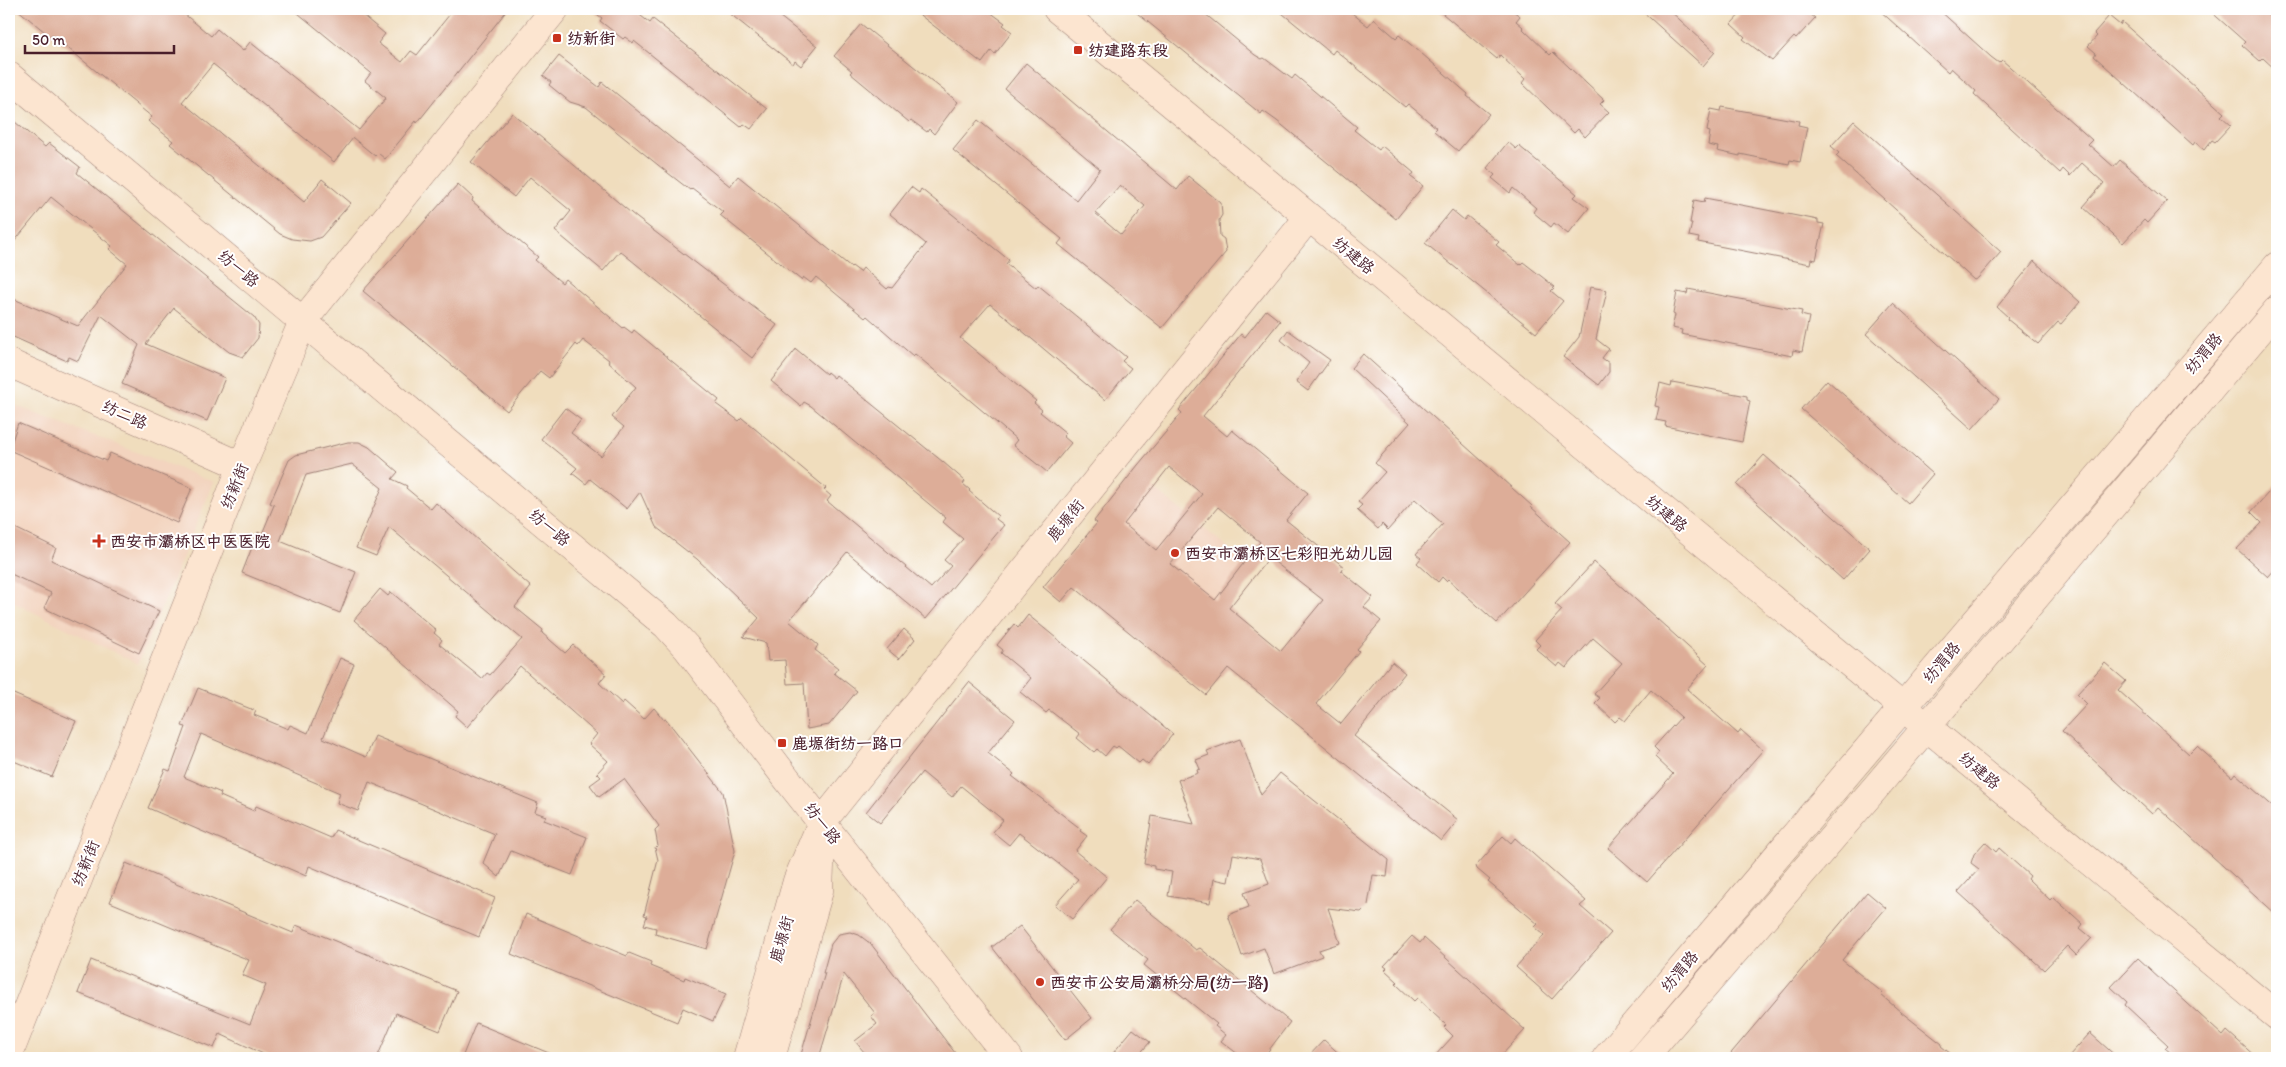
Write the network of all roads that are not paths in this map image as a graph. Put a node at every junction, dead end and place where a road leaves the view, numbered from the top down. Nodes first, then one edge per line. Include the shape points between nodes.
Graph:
1 (555, 9) edge
2 (1057, 9) edge
3 (9, 76) edge
4 (1308, 218) junction
5 (2277, 266) edge
6 (2277, 310) edge
7 (303, 321) junction
8 (9, 363) edge
9 (242, 466) junction
10 (1903, 707) junction
11 (1927, 726) junction
12 (822, 822) junction
13 (2277, 1016) edge
14 (9, 1054) edge
15 (747, 1058) edge
16 (771, 1058) edge
17 (1008, 1058) edge
18 (1606, 1058) edge
19 (1643, 1058) edge

1 - 7 street, 纺新街
2 - 4 street, 纺建路
3 - 7 street, 纺一路
4 - 10 street, 纺建路
4 - 12 street, 鹿塬街
5 - 10 street, 纺渭路
6 - 11 street, 纺渭路
7 - 9 street, 纺新街
7 - 12 street, 纺一路 via 666,625
8 - 9 street, 纺二路
9 - 14 street, 纺新街
10 - 11 street, 纺建路
10 - 18 street, 纺渭路
11 - 13 street, 纺建路
11 - 19 street, 纺渭路
12 - 15 street, 鹿塬街 via 798,881
12 - 16 street, 鹿塬街 via 819,891
12 - 17 street, 纺一路

